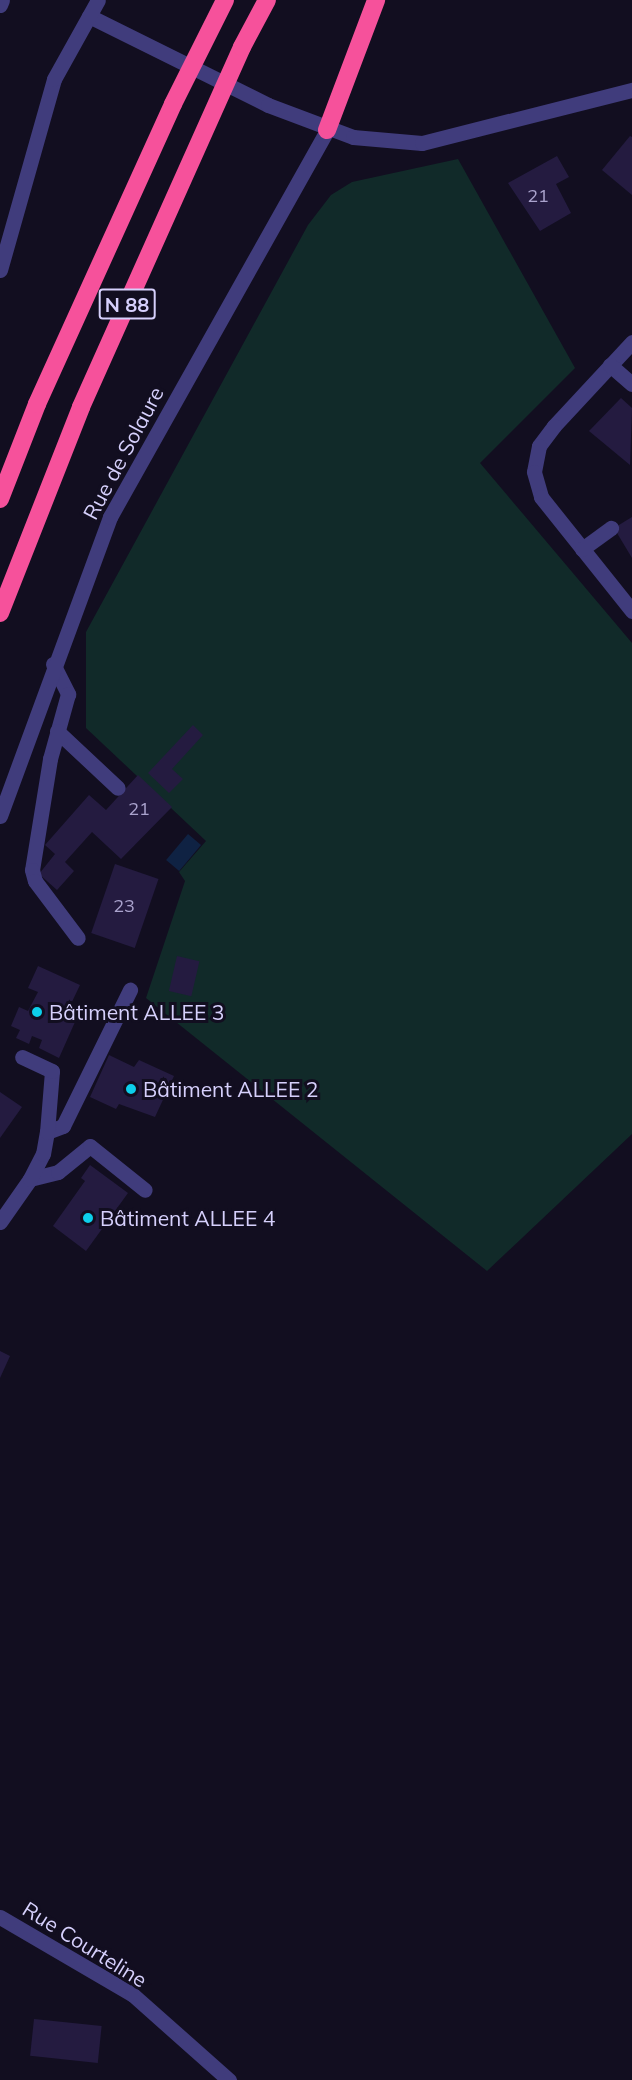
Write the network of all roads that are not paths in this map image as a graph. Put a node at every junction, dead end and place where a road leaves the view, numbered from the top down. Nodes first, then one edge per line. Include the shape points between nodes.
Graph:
1 (2, 0) edge
2 (98, 0) edge
3 (225, 0) edge
4 (267, 0) edge
5 (376, 0) edge
6 (0, 5) edge
7 (89, 16) junction
8 (632, 90) edge
9 (327, 130) junction
10 (0, 270) edge
11 (631, 345) edge
12 (610, 365) junction
13 (632, 384) edge
14 (37, 404) junction
15 (0, 464) edge
16 (0, 499) edge
17 (611, 528) dead end
18 (582, 549) junction
19 (632, 611) edge
20 (0, 613) edge
21 (53, 664) junction
22 (57, 731) junction
23 (118, 788) dead end
24 (0, 816) edge
25 (78, 938) dead end
26 (130, 990) dead end
27 (22, 1057) dead end
28 (47, 1132) junction
29 (30, 1179) junction
30 (145, 1191) dead end
31 (0, 1222) edge
32 (0, 1917) edge
33 (229, 2080) edge

1 - 6 street
2 - 7 street
3 - 14 highway, N 88 via 172,104
4 - 20 highway, N 88 via 242,47 81,407
5 - 9 highway
7 - 9 street via 267,105
7 - 10 street via 54,79
8 - 9 street via 422,143 353,137
9 - 21 street, Rue de Solaure via 110,517
11 - 12 street
12 - 13 street
12 - 18 street via 539,446 534,472 541,497
14 - 15 highway, N 88
14 - 16 highway, N 88
17 - 18 street
18 - 19 street
21 - 22 street via 68,694
21 - 24 street, Rue de Solaure
22 - 23 street
22 - 25 street via 32,870 35,881
26 - 28 street via 63,1126
27 - 28 street via 52,1071
28 - 29 street via 43,1154
29 - 30 street via 58,1172 90,1146
29 - 31 street
32 - 33 street, Rue Courteline via 132,1995

